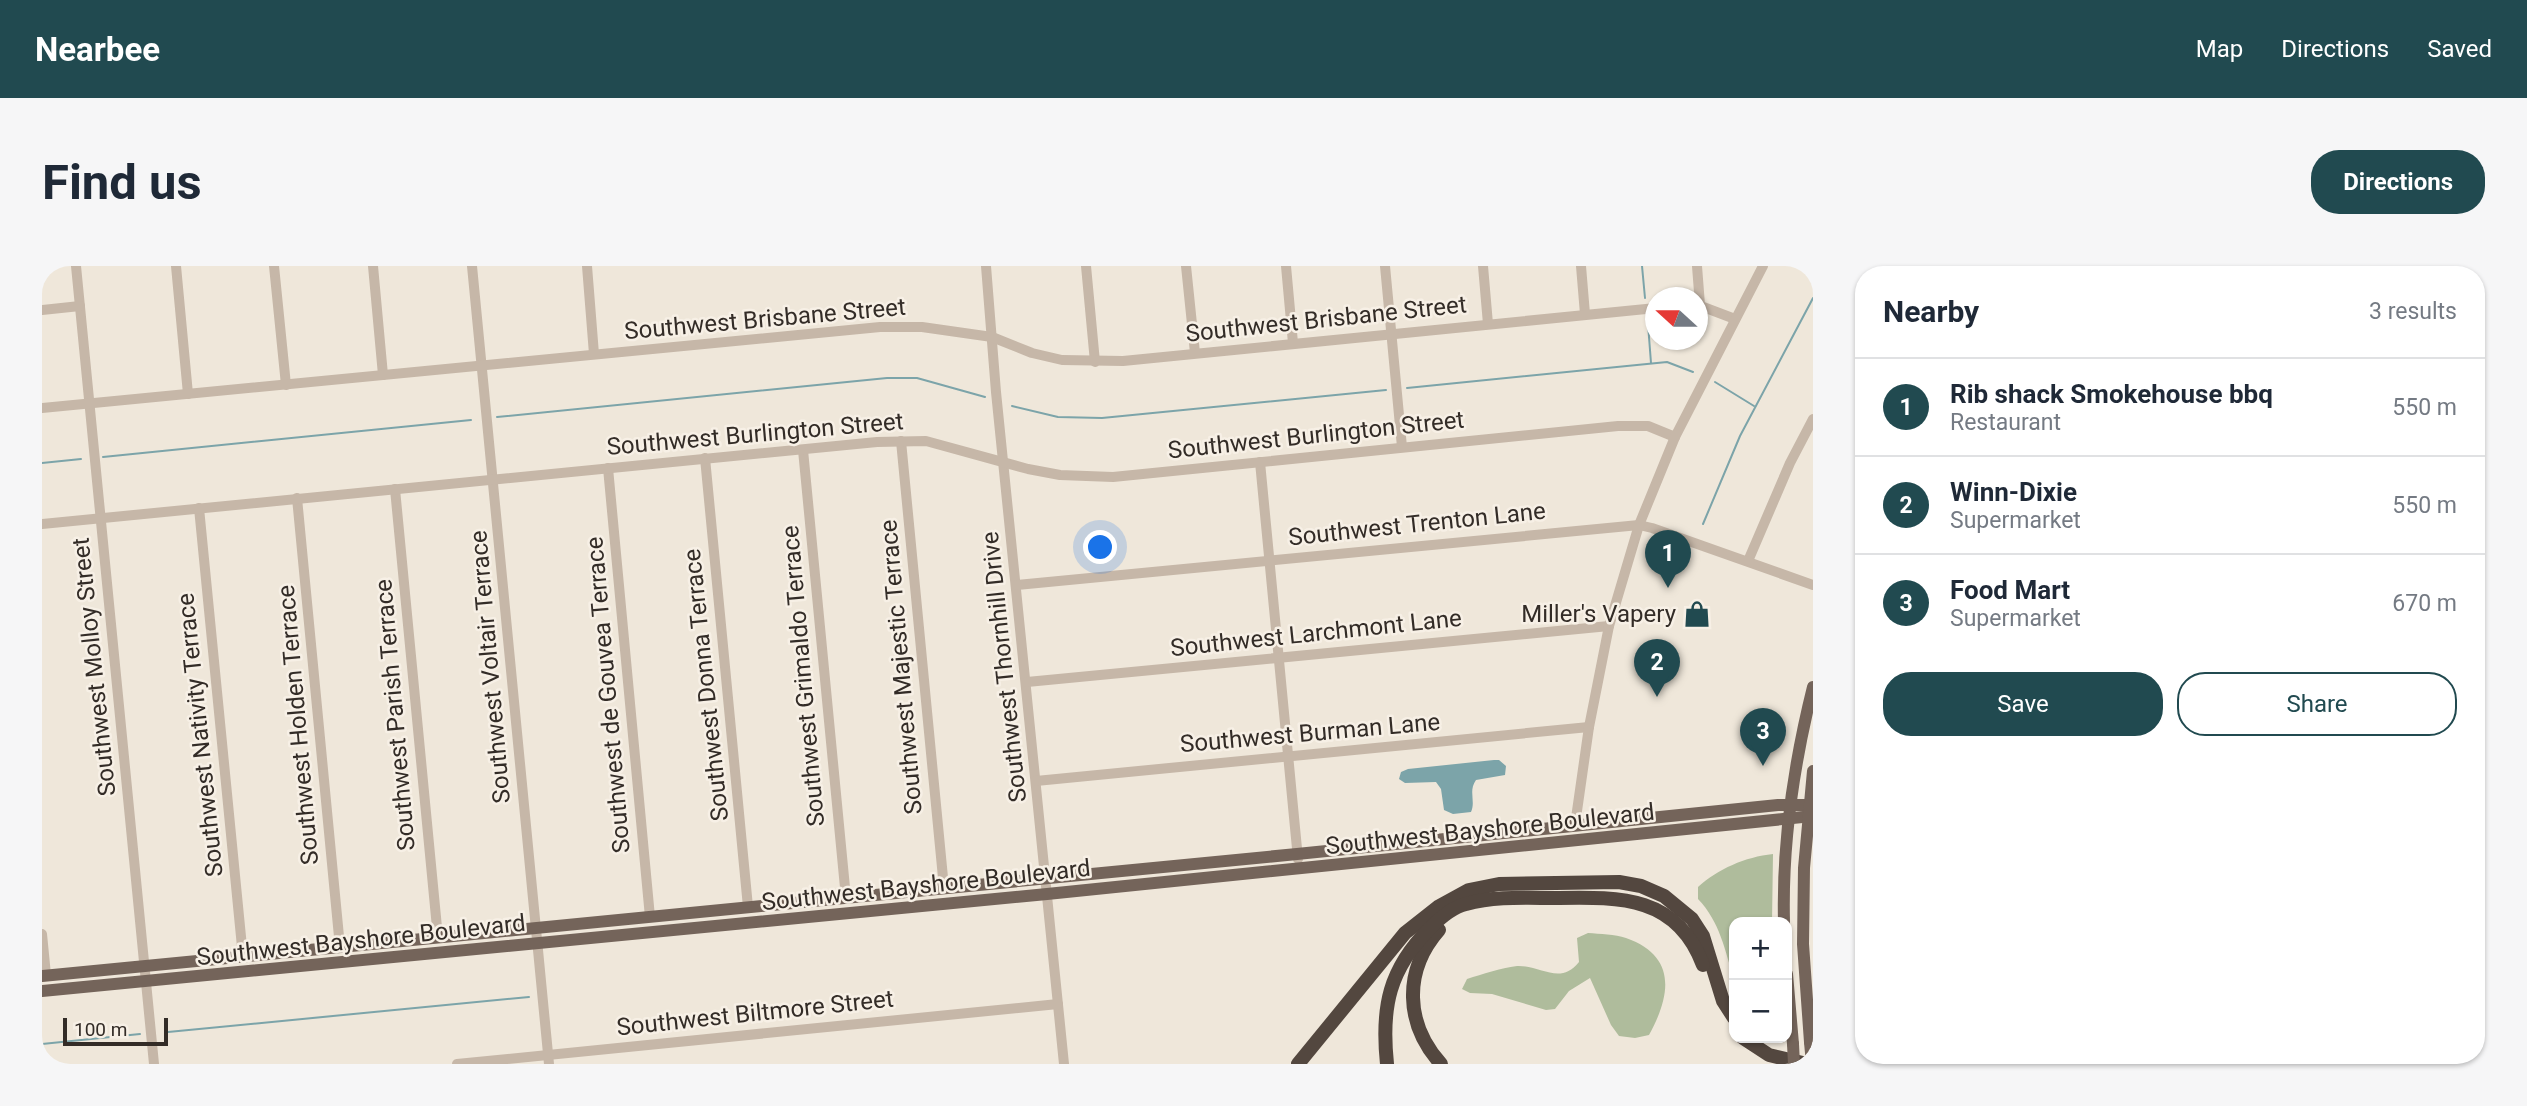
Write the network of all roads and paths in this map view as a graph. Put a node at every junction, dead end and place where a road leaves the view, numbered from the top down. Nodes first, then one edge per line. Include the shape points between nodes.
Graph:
1 (76, 266) edge
2 (176, 266) edge
3 (274, 266) edge
4 (373, 266) edge
5 (472, 266) edge
6 (587, 266) edge
7 (985, 266) edge
8 (1086, 266) edge
9 (1186, 266) edge
10 (1286, 266) edge
11 (1385, 266) edge
12 (1483, 266) edge
13 (1581, 266) edge
14 (1697, 266) edge
15 (1763, 266) edge
16 (1698, 287) edge
17 (80, 306) junction
18 (1708, 308) edge
19 (1645, 309) edge
20 (42, 310) edge
21 (1585, 314) junction
22 (1735, 319) junction
23 (1488, 324) junction
24 (1392, 334) junction
25 (992, 337) junction
26 (1293, 343) junction
27 (1195, 353) junction
28 (594, 354) junction
29 (1095, 362) junction
30 (482, 365) junction
31 (383, 375) junction
32 (286, 385) junction
33 (188, 394) junction
34 (90, 404) junction
35 (42, 408) edge
36 (1813, 419) edge
37 (1675, 437) junction
38 (901, 441) junction
39 (1402, 447) junction
40 (803, 450) junction
41 (705, 458) junction
42 (1260, 462) junction
43 (1005, 463) junction
44 (608, 468) junction
45 (493, 479) junction
46 (395, 489) junction
47 (297, 498) junction
48 (199, 508) junction
49 (100, 518) junction
50 (42, 524) edge
51 (1639, 525) junction
52 (1269, 560) junction
53 (1748, 561) junction
54 (1017, 585) junction
55 (1813, 585) edge
56 (1609, 626) junction
57 (1278, 658) junction
58 (1027, 682) junction
59 (1813, 687) edge
60 (1589, 727) junction
61 (1289, 755) junction
62 (1813, 771) edge
63 (1036, 780) junction
64 (1791, 805) junction
65 (1811, 811) edge
66 (1789, 818) junction
67 (1635, 819) junction
68 (1575, 825) junction
69 (1583, 841) junction
70 (1506, 849) junction
71 (1297, 854) junction
72 (1298, 869) junction
73 (1045, 878) junction
74 (944, 888) junction
75 (925, 890) junction
76 (1047, 894) junction
77 (846, 898) junction
78 (1477, 902) junction
79 (748, 907) junction
80 (870, 911) junction
81 (650, 917) junction
82 (1784, 917) edge
83 (777, 920) junction
84 (1421, 920) junction
85 (536, 928) junction
86 (42, 934) edge
87 (438, 937) junction
88 (420, 939) junction
89 (537, 943) junction
90 (340, 947) junction
91 (243, 957) junction
92 (349, 962) junction
93 (144, 966) junction
94 (263, 970) junction
95 (44, 976) edge
96 (1788, 980) edge
97 (145, 982) junction
98 (42, 991) edge
99 (1058, 1004) junction
100 (1729, 1010) edge
101 (1729, 1023) edge
102 (1751, 1043) edge
103 (1763, 1043) edge
104 (1813, 1057) edge
105 (548, 1059) edge
106 (154, 1064) edge
107 (457, 1064) edge
108 (1064, 1064) edge
109 (1298, 1064) edge
110 (1380, 1064) edge
111 (1387, 1064) edge
112 (1441, 1064) edge
113 (1794, 1064) edge
114 (1810, 1064) edge

1 - 17 street, Southwest Molloy Street
2 - 33 street
3 - 32 street
4 - 31 street
5 - 30 street, Southwest Voltair Terrace
6 - 28 street
7 - 25 street, Southwest Thornhill Drive
8 - 29 street
9 - 27 street
10 - 26 street
11 - 24 street
12 - 23 street
13 - 21 street
14 - 16 street
15 - 22 street
17 - 20 street
17 - 34 street, Southwest Molloy Street
18 - 22 street
19 - 21 street, Southwest Brisbane Street
21 - 23 street, Southwest Brisbane Street
22 - 37 street
23 - 24 street, Southwest Brisbane Street
24 - 26 street, Southwest Brisbane Street
24 - 39 street
25 - 28 street, Southwest Brisbane Street via 922,327 880,327
25 - 29 street, Southwest Brisbane Street via 1032,353
25 - 43 street, Southwest Thornhill Drive
26 - 27 street, Southwest Brisbane Street
27 - 29 street, Southwest Brisbane Street
28 - 30 street, Southwest Brisbane Street
30 - 31 street, Southwest Brisbane Street
30 - 45 street, Southwest Voltair Terrace
31 - 32 street, Southwest Brisbane Street
32 - 33 street, Southwest Brisbane Street
33 - 34 street, Southwest Brisbane Street
34 - 35 street, Southwest Brisbane Street
34 - 49 street, Southwest Molloy Street
36 - 53 street
37 - 39 street, Southwest Burlington Street via 1648,426 1618,426
37 - 51 street
38 - 40 street, Southwest Burlington Street
38 - 43 street, Southwest Burlington Street via 926,441
38 - 74 street, Southwest Majestic Terrace
39 - 42 street, Southwest Burlington Street
40 - 41 street, Southwest Burlington Street
40 - 77 street, Southwest Grimaldo Terrace
41 - 44 street, Southwest Burlington Street
41 - 79 street, Southwest Donna Terrace
42 - 43 street, Southwest Burlington Street via 1113,477 1060,475
42 - 52 street
43 - 54 street, Southwest Thornhill Drive
44 - 45 street, Southwest Burlington Street
44 - 81 street, Southwest de Gouvea Terrace
45 - 46 street, Southwest Burlington Street
45 - 85 street, Southwest Voltair Terrace
46 - 47 street, Southwest Burlington Street
46 - 87 street, Southwest Parish Terrace
47 - 48 street, Southwest Burlington Street
47 - 90 street, Southwest Holden Terrace
48 - 49 street, Southwest Burlington Street
48 - 91 street, Southwest Nativity Terrace
49 - 50 street, Southwest Burlington Street
49 - 93 street, Southwest Molloy Street
51 - 52 street, Southwest Trenton Lane
51 - 53 street, Southwest Trenton Lane
51 - 56 street
52 - 54 street, Southwest Trenton Lane
52 - 57 street
53 - 55 street, Southwest Trenton Lane
54 - 58 street, Southwest Thornhill Drive
56 - 57 street, Southwest Larchmont Lane
56 - 60 street
57 - 58 street, Southwest Larchmont Lane
57 - 61 street
58 - 63 street, Southwest Thornhill Drive
59 - 64 main road
60 - 61 street, Southwest Burman Lane
60 - 68 street
61 - 63 street, Southwest Burman Lane
61 - 71 street
62 - 65 main road
63 - 73 street, Southwest Thornhill Drive
64 - 65 main road, Southwest Bayshore Boulevard
64 - 66 main road
64 - 67 main road, Southwest Bayshore Boulevard
65 - 66 main road, Southwest Bayshore Boulevard
65 - 114 main road, bridge via 1804,868 1803,944
66 - 69 main road, Southwest Bayshore Boulevard
66 - 82 main road
67 - 68 main road, Southwest Bayshore Boulevard
67 - 69 main road via 1590,830
68 - 70 main road via 1563,838 1514,843
68 - 71 main road, Southwest Bayshore Boulevard
69 - 70 main road, Southwest Bayshore Boulevard
70 - 72 main road, Southwest Bayshore Boulevard
71 - 72 street
71 - 73 main road, Southwest Bayshore Boulevard
72 - 76 main road, Southwest Bayshore Boulevard
73 - 74 main road, Southwest Bayshore Boulevard
73 - 76 street, Southwest Thornhill Drive
74 - 75 main road, Southwest Bayshore Boulevard
75 - 77 main road, Southwest Bayshore Boulevard
75 - 80 main road via 920,895 877,900
76 - 80 main road, Southwest Bayshore Boulevard
76 - 99 street, Southwest Thornhill Drive
77 - 79 main road, Southwest Bayshore Boulevard
77 - 83 main road via 832,909 784,914
78 - 101 highway via 1613,898 1653,908 1691,939
78 - 111 highway via 1437,921 1405,956 1385,1009
78 - 112 highway via 1430,940 1412,985 1415,1022
79 - 81 main road, Southwest Bayshore Boulevard
80 - 83 main road, Southwest Bayshore Boulevard
81 - 85 main road, Southwest Bayshore Boulevard
83 - 89 main road, Southwest Bayshore Boulevard
84 - 100 highway via 1469,890 1499,884 1619,882 1641,886 1664,896 1692,919 1703,936
84 - 109 highway via 1405,933
84 - 110 highway via 1381,993 1376,1033
85 - 87 main road, Southwest Bayshore Boulevard
85 - 89 street, Southwest Voltair Terrace
86 - 95 street
87 - 88 main road, Southwest Bayshore Boulevard
88 - 90 main road, Southwest Bayshore Boulevard
88 - 92 main road via 414,945 354,951
89 - 92 main road, Southwest Bayshore Boulevard
89 - 105 street, Southwest Voltair Terrace
90 - 91 main road, Southwest Bayshore Boulevard
90 - 94 main road via 324,960 269,964
91 - 93 main road, Southwest Bayshore Boulevard
92 - 94 main road, Southwest Bayshore Boulevard
93 - 95 main road, Southwest Bayshore Boulevard
93 - 97 street, Southwest Molloy Street
94 - 97 main road, Southwest Bayshore Boulevard
96 - 113 main road, bridge
97 - 98 main road, Southwest Bayshore Boulevard
97 - 106 street, Southwest Molloy Street
99 - 105 street, Southwest Biltmore Street
99 - 108 street, Southwest Thornhill Drive
102 - 114 highway via 1769,1055
103 - 104 highway via 1781,1053
105 - 107 street, Southwest Biltmore Street

